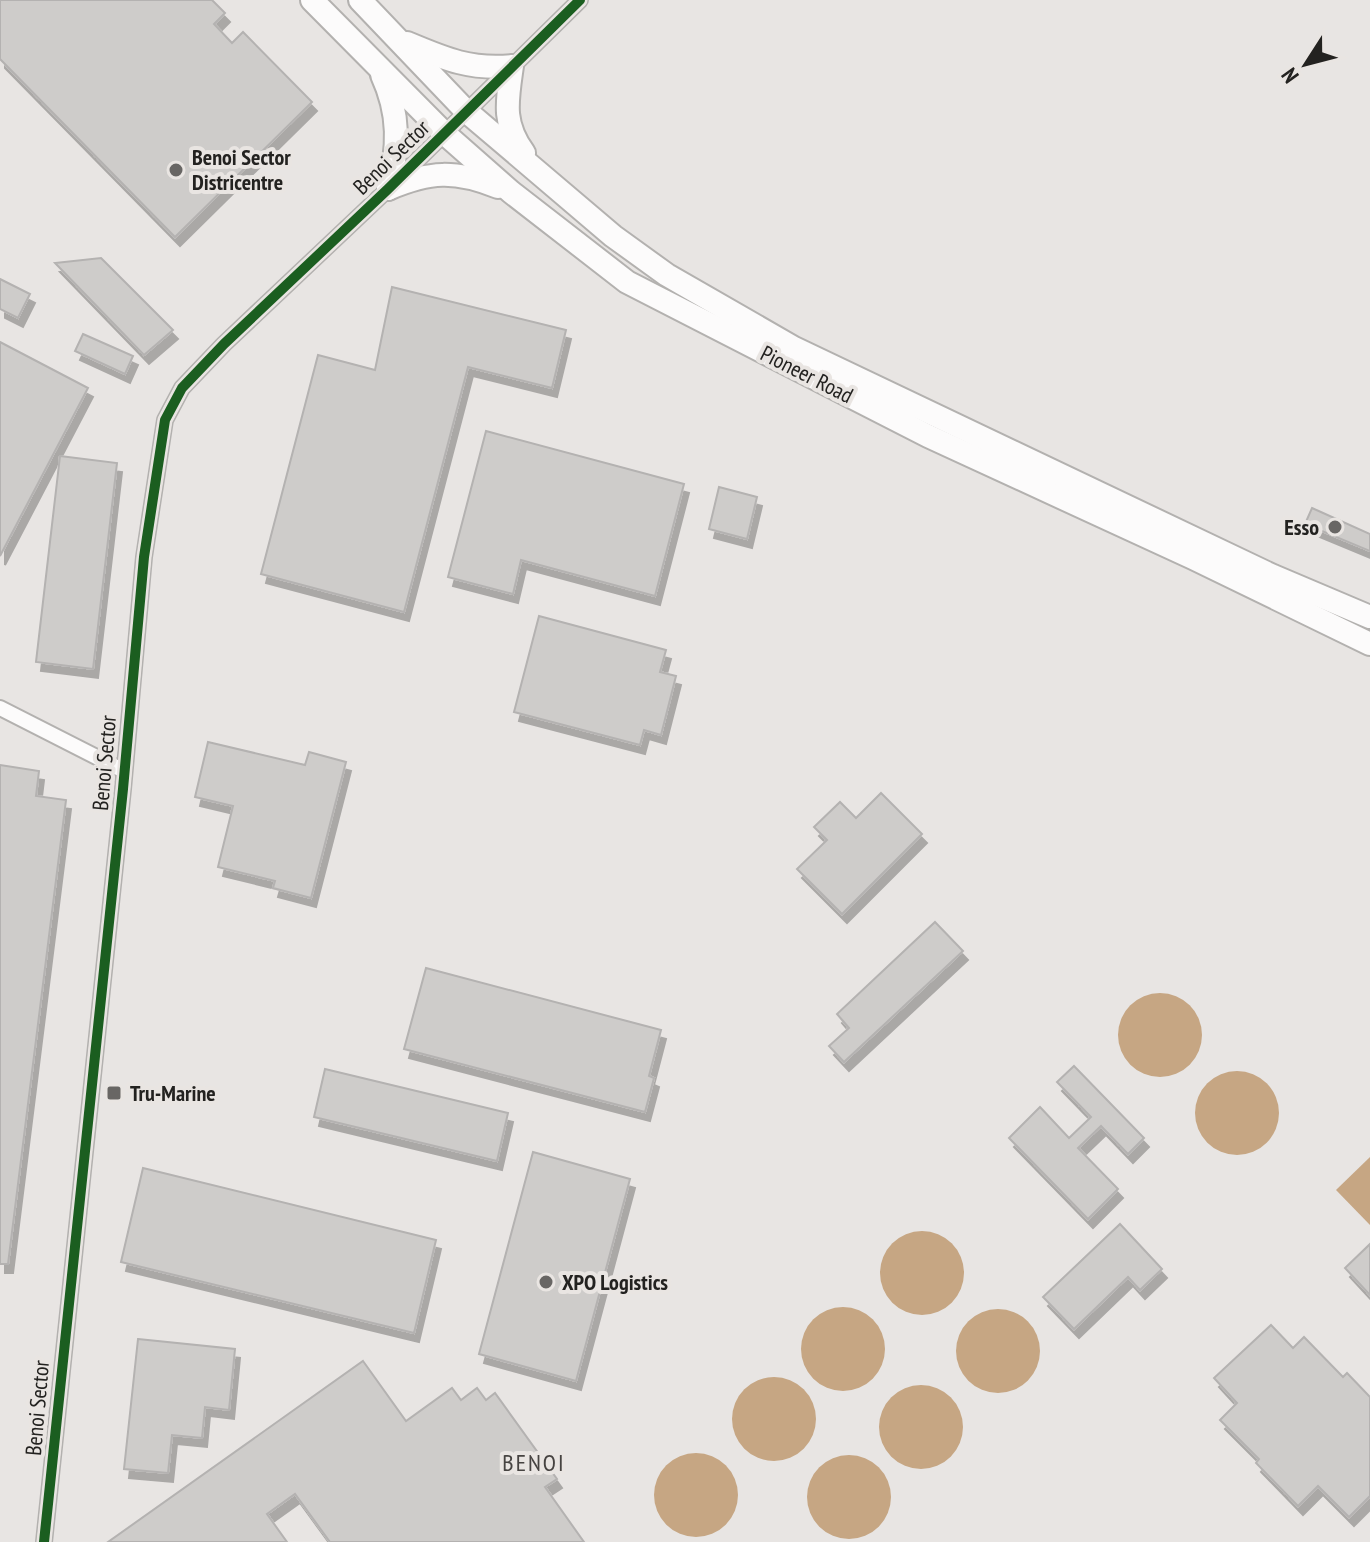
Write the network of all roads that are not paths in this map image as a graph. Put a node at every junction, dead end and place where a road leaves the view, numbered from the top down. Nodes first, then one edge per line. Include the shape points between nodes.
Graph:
1 (312, 0) edge
2 (360, 0) edge
3 (580, 0) edge
4 (398, 40) junction
5 (377, 63) junction
6 (512, 66) junction
7 (466, 111) junction
8 (444, 133) junction
9 (546, 179) junction
10 (388, 189) junction
11 (511, 192) junction
12 (1370, 617) edge
13 (1370, 644) edge
14 (0, 708) edge
15 (124, 771) junction
16 (44, 1542) edge

1 - 5 main road, Pioneer Road
2 - 4 main road, Pioneer Road
3 - 6 street, Benoi Sector
4 - 6 main road via 459,64
4 - 7 main road, Pioneer Road
5 - 8 main road, Pioneer Road
5 - 10 main road via 396,114 398,141
6 - 7 street, Benoi Sector
6 - 9 main road via 507,120 514,139
7 - 8 street, Benoi Sector
7 - 9 main road, Pioneer Road
8 - 10 street, Benoi Sector
8 - 11 main road, Pioneer Road
9 - 12 main road, Pioneer Road via 667,275 794,348
10 - 11 main road via 420,176 455,174
10 - 15 street, Benoi Sector via 224,344 171,405 160,440 144,557
11 - 13 main road, Pioneer Road via 627,282 928,436
14 - 15 street
15 - 16 street, Benoi Sector

